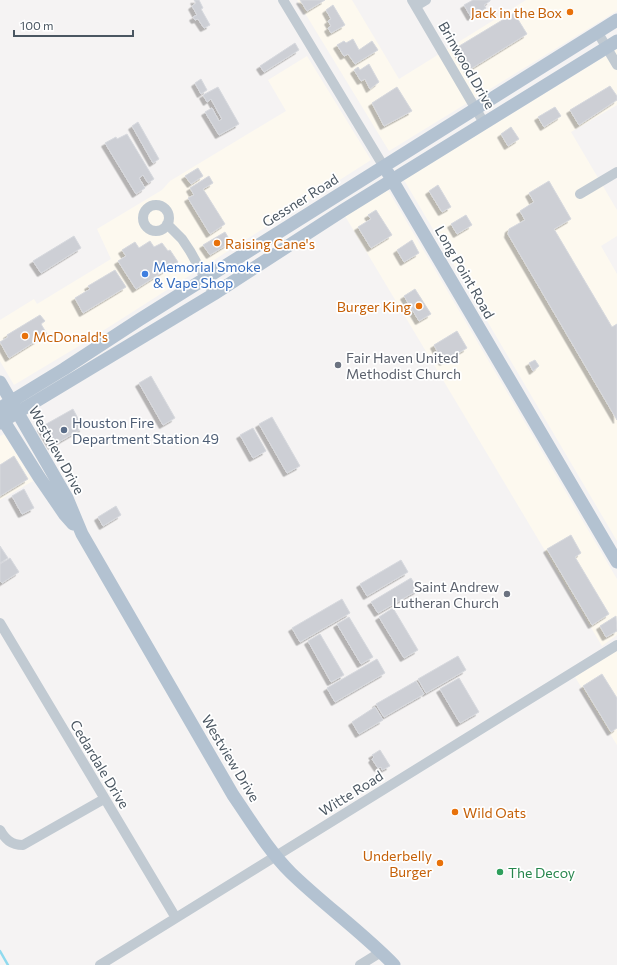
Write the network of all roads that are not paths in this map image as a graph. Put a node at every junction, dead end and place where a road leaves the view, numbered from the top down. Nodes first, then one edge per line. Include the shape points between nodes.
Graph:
1 (283, 0) edge
2 (426, 0) edge
3 (414, 3) edge
4 (617, 20) edge
5 (598, 32) junction
6 (612, 44) edge
7 (617, 65) edge
8 (476, 108) junction
9 (484, 123) junction
10 (384, 167) junction
11 (617, 172) edge
12 (393, 180) junction
13 (580, 194) dead end
14 (167, 224) dead end
15 (205, 278) junction
16 (214, 294) junction
17 (118, 333) junction
18 (127, 347) junction
19 (0, 382) edge
20 (37, 386) junction
21 (44, 397) junction
22 (10, 407) edge
23 (1, 420) edge
24 (82, 534) junction
25 (617, 562) edge
26 (0, 623) edge
27 (617, 645) edge
28 (104, 799) junction
29 (0, 830) edge
30 (276, 856) junction
31 (176, 918) junction
32 (381, 952) junction
33 (100, 965) edge
34 (360, 965) edge
35 (394, 965) edge

1 - 10 street, Long Point Road
2 - 3 street
3 - 8 street, Brinwood Drive
4 - 5 main road, Gessner Road
5 - 6 street
5 - 8 main road, Gessner Road
6 - 7 street
6 - 9 main road, Gessner Road
8 - 9 street, Brinwood Drive
8 - 10 main road, Gessner Road
9 - 12 main road, Gessner Road
10 - 12 main road, Long Point Road
10 - 15 main road, Gessner Road
11 - 13 street
12 - 16 main road, Gessner Road
12 - 25 main road, Long Point Road
14 - 15 street via 182,239
15 - 16 street
15 - 17 main road, Gessner Road
16 - 18 main road, Gessner Road
17 - 18 main road
17 - 20 main road, Gessner Road
18 - 21 main road, Gessner Road
19 - 22 main road, Westview Drive
20 - 21 main road
20 - 22 main road, Gessner Road
21 - 22 main road, Gessner Road
22 - 23 main road, Gessner Road
22 - 24 main road, Westview Drive via 66,498
23 - 24 main road, Westview Drive via 65,515
24 - 30 main road, Westview Drive via 233,795
26 - 28 street, Cedardale Drive
27 - 30 street, Witte Road
28 - 29 street via 23,845 9,842
28 - 31 street, Cedardale Drive
30 - 31 street, Witte Road
30 - 32 main road, Westview Drive
31 - 33 street, Witte Road
32 - 34 street
32 - 35 main road, Westview Drive

